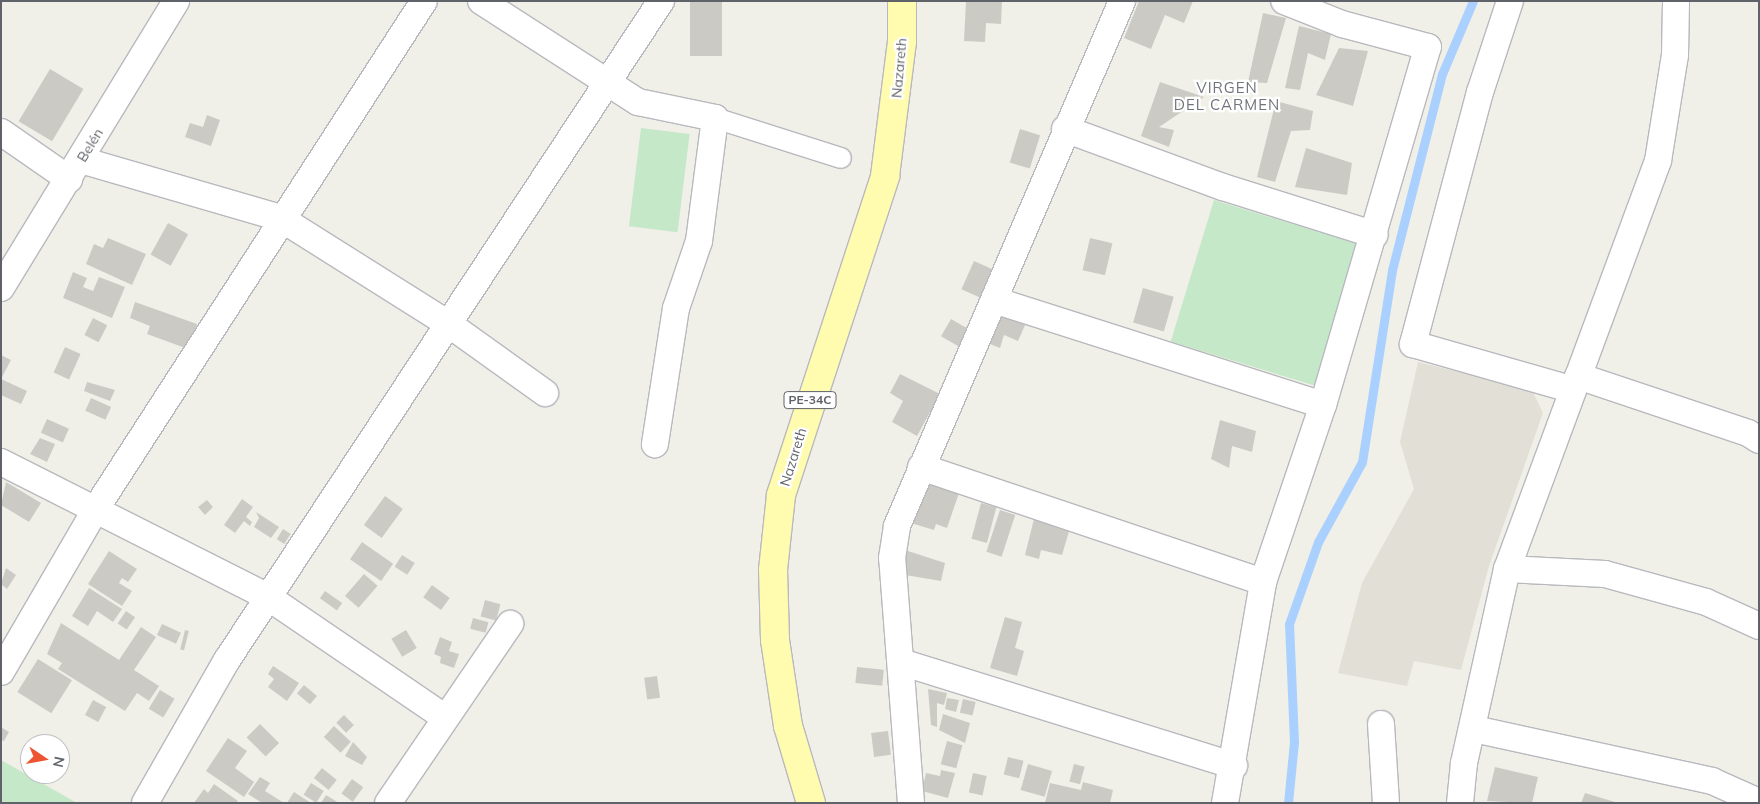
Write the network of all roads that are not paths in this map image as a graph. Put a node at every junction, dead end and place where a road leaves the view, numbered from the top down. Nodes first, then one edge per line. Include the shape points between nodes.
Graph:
1 (176, 1) edge
2 (424, 1) edge
3 (482, 1) edge
4 (661, 1) edge
5 (902, 1) edge
6 (1122, 1) edge
7 (1284, 1) edge
8 (1510, 1) edge
9 (1676, 1) edge
10 (607, 83) junction
11 (715, 118) junction
12 (1065, 130) junction
13 (1, 132) edge
14 (841, 158) dead end
15 (75, 169) junction
16 (280, 218) junction
17 (1375, 235) junction
18 (1, 288) edge
19 (994, 300) junction
20 (450, 325) junction
21 (1576, 383) junction
22 (545, 394) dead end
23 (1323, 405) junction
24 (1759, 440) edge
25 (655, 444) dead end
26 (1, 462) edge
27 (921, 467) junction
28 (97, 507) junction
29 (1507, 568) junction
30 (1263, 582) junction
31 (268, 597) junction
32 (510, 624) dead end
33 (1759, 626) edge
34 (901, 662) junction
35 (1, 672) edge
36 (444, 717) junction
37 (1380, 724) dead end
38 (1474, 729) junction
39 (1234, 766) junction
40 (1759, 802) edge
41 (145, 803) edge
42 (388, 803) edge
43 (811, 803) edge
44 (911, 803) edge
45 (1225, 803) edge
46 (1386, 803) edge
47 (1460, 803) edge

1 - 15 street, Belén
2 - 16 street
3 - 10 street
4 - 10 street
5 - 43 main road, Nazareth / PE-34C via 902,42 885,176 781,495 773,570 775,640 788,726
6 - 12 street
7 - 17 street via 1342,24 1428,47
8 - 21 street via 1480,92 1413,344
9 - 21 street via 1675,55 1658,161
10 - 11 street via 638,102
10 - 20 street
11 - 14 street
11 - 25 street via 699,241 676,308
12 - 17 street via 1223,187
12 - 19 street
13 - 15 street
15 - 16 street
15 - 18 street, Belén
16 - 20 street
16 - 28 street
17 - 23 street
19 - 23 street
19 - 27 street
20 - 22 street
20 - 31 street
21 - 24 street via 1748,433
21 - 29 street
23 - 30 street
26 - 28 street
27 - 30 street
27 - 34 street via 897,526 892,558
28 - 31 street
28 - 35 street
29 - 33 street via 1605,574 1706,602
29 - 38 street
30 - 39 street
31 - 36 street
31 - 41 street
32 - 36 street
34 - 39 street
34 - 44 street
36 - 42 street
37 - 46 street
38 - 40 street via 1703,779
38 - 47 street via 1464,763
39 - 45 street

